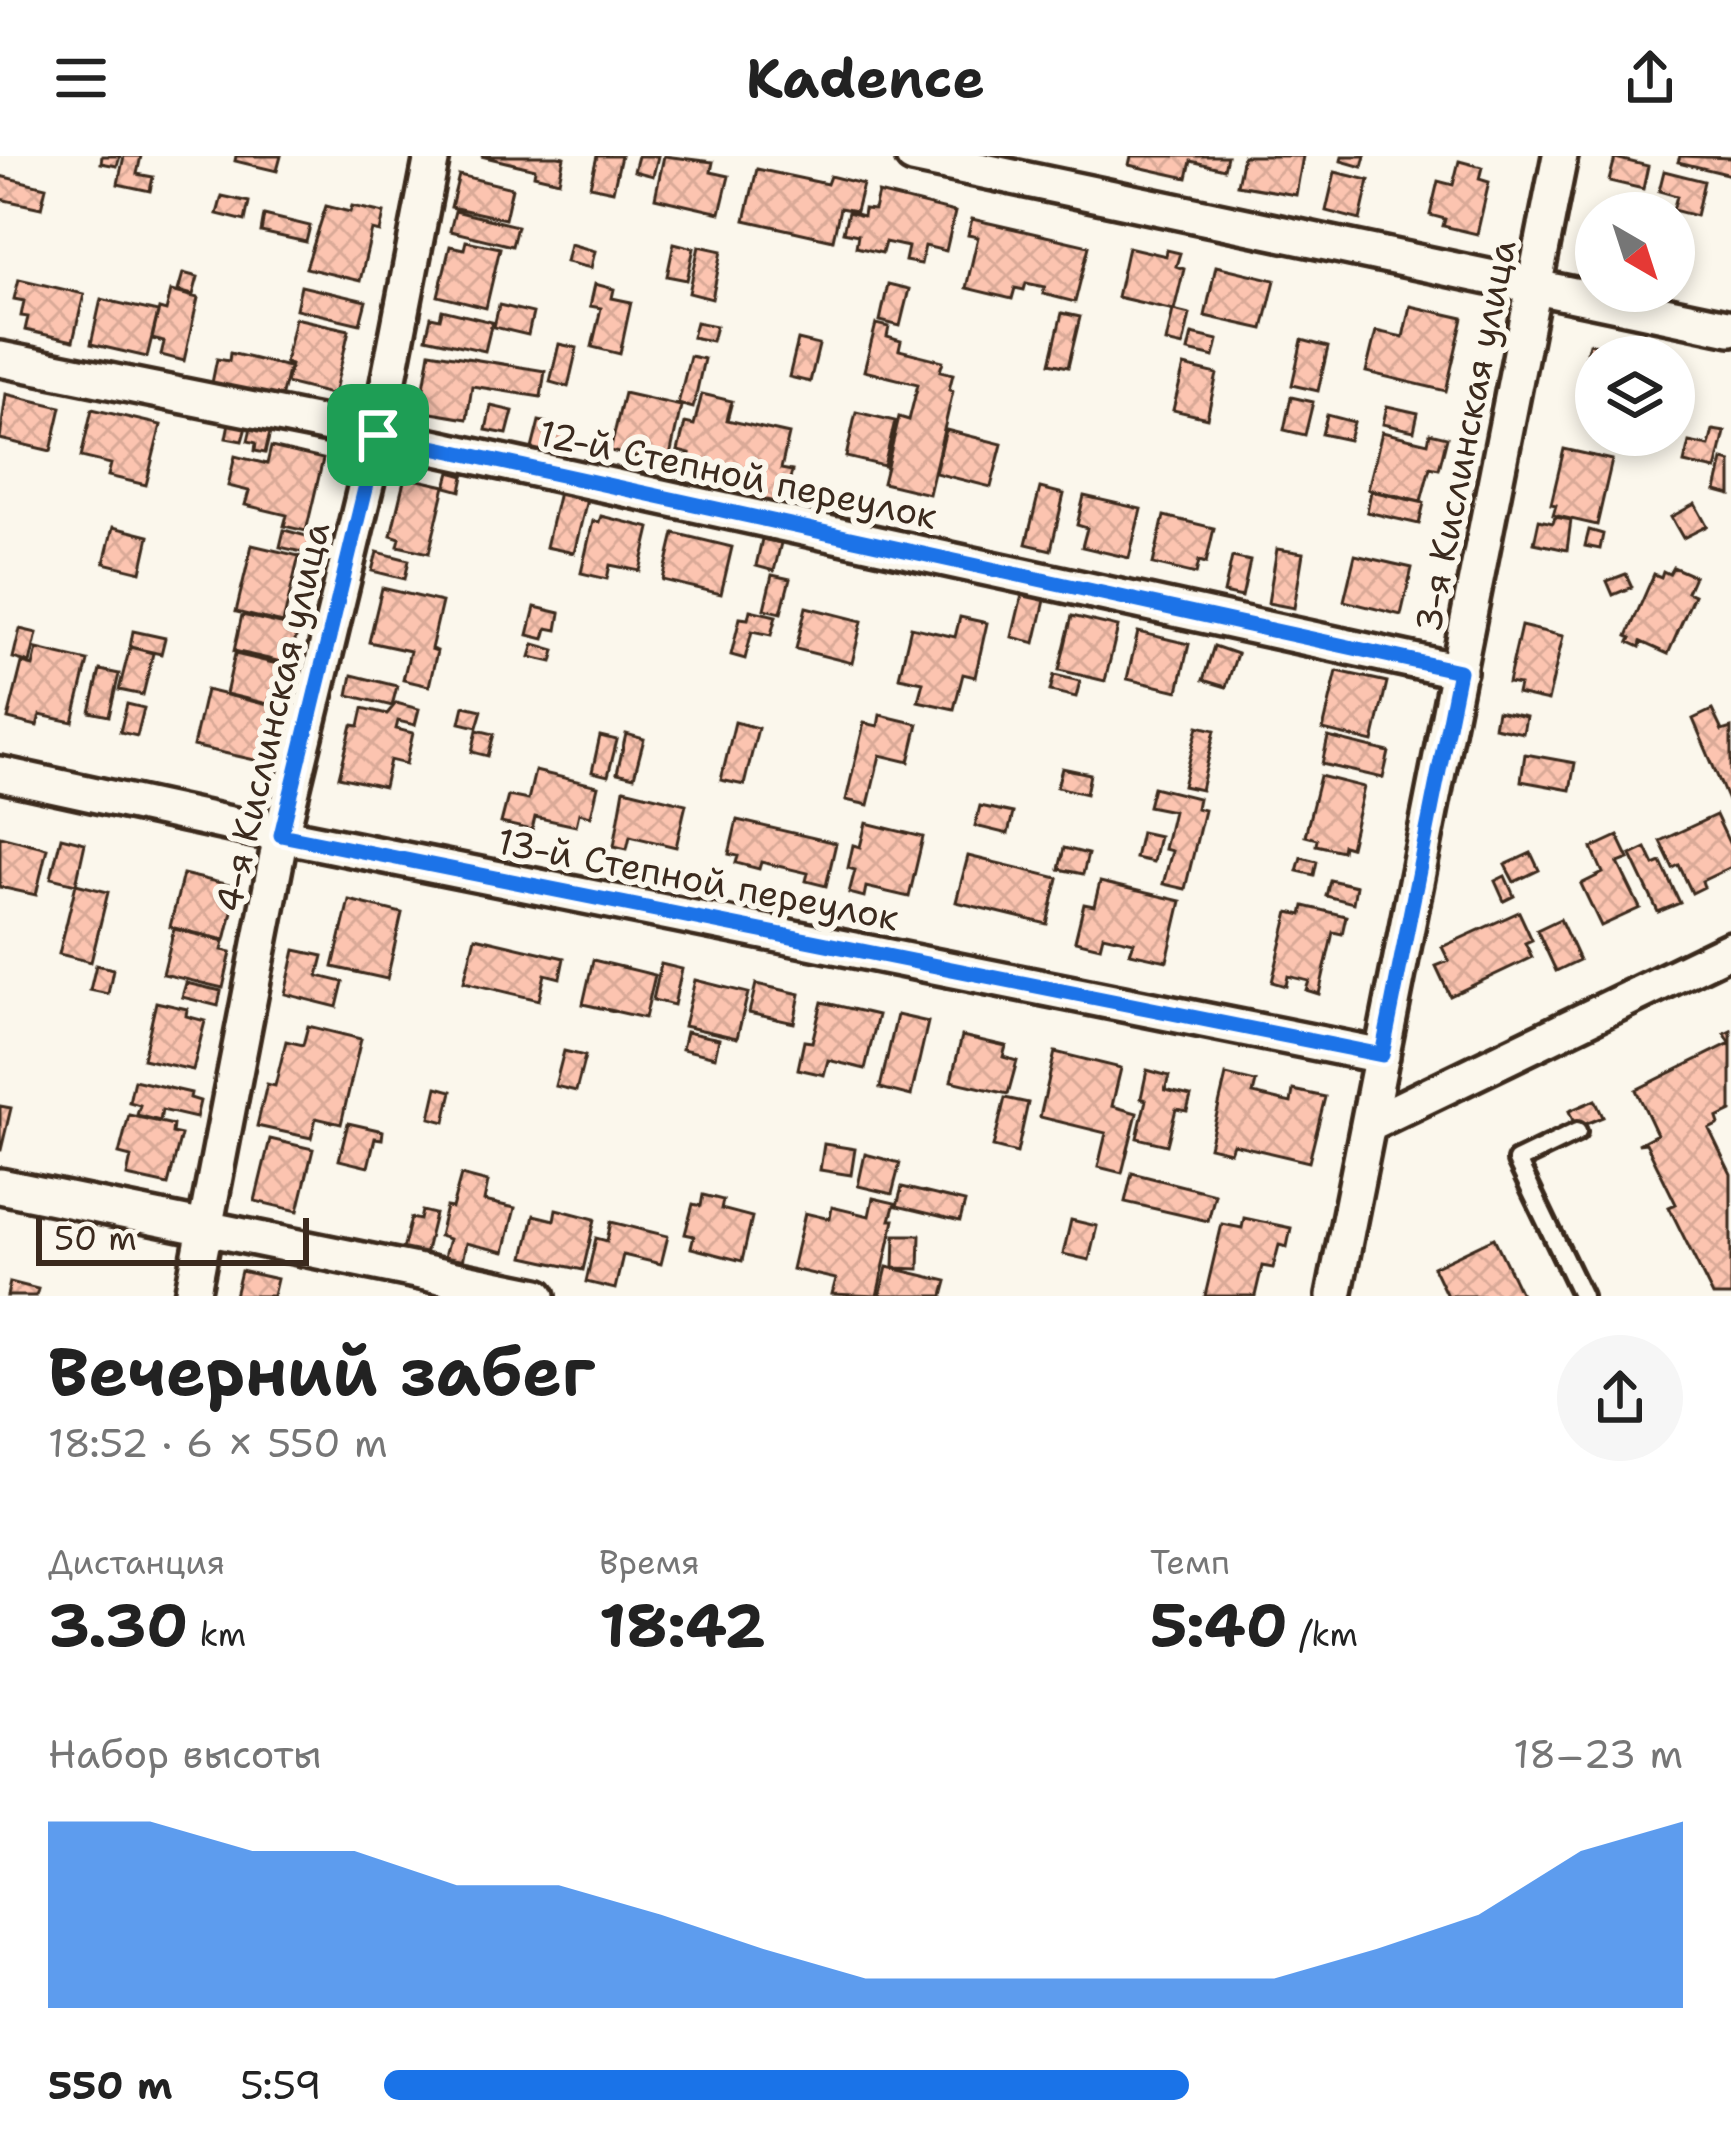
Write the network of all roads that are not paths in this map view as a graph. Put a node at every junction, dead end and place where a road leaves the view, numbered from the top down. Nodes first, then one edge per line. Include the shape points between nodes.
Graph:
1 (432, 156) edge
2 (913, 156) edge
3 (1561, 156) edge
4 (1534, 286) junction
5 (1731, 328) edge
6 (0, 359) edge
7 (378, 435) junction
8 (1459, 671) junction
9 (0, 774) edge
10 (281, 835) junction
11 (1731, 949) edge
12 (1382, 1055) junction
13 (1369, 1124) junction
14 (1576, 1132) dead end
15 (0, 1186) edge
16 (206, 1228) junction
17 (192, 1296) edge
18 (538, 1296) edge
19 (1334, 1296) edge
20 (1582, 1296) edge

1 - 7 street, 4-я Кислинская улица
2 - 4 street
3 - 4 street, 3-я Кислинская улица
4 - 5 street
4 - 8 street, 3-я Кислинская улица
6 - 7 street, 12-й Степной переулок
7 - 8 street, 12-й Степной переулок
7 - 10 street, 4-я Кислинская улица
8 - 12 street, 3-я Кислинская улица
9 - 10 street, 13-й Степной переулок
10 - 12 street, 13-й Степной переулок
10 - 16 street, 4-я Кислинская улица
11 - 13 street
12 - 13 street, 3-я Кислинская улица
13 - 19 street, 3-я Кислинская улица
14 - 20 lane via 1517,1161
15 - 16 street
16 - 17 street, 4-я Кислинская улица
16 - 18 street

